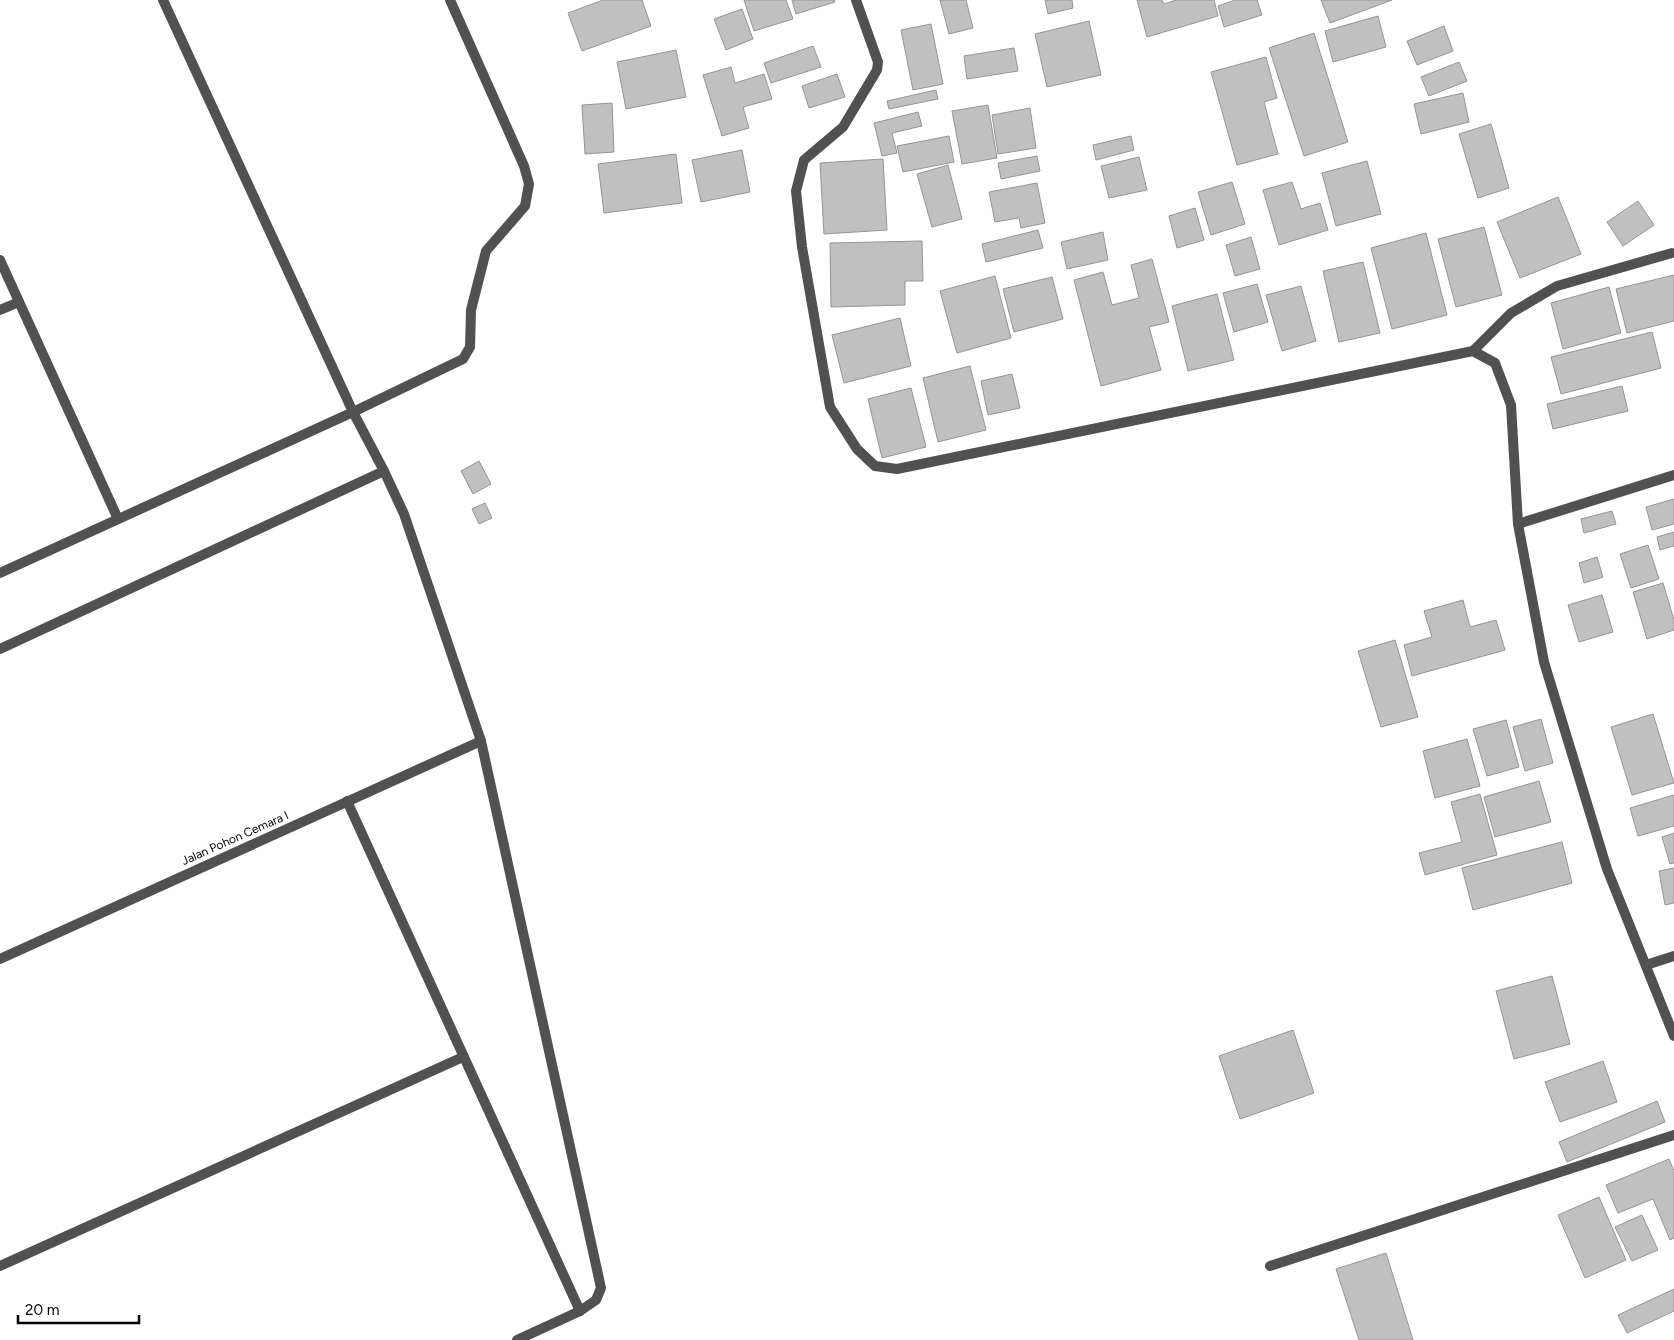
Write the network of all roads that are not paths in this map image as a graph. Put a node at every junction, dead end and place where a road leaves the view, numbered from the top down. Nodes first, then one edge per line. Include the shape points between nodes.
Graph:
1 (163, 0) edge
2 (450, 0) edge
3 (856, 0) edge
4 (1672, 253) dead end
5 (0, 260) edge
6 (19, 302) junction
7 (0, 310) edge
8 (1473, 351) junction
9 (353, 412) junction
10 (384, 471) junction
11 (1674, 475) edge
12 (118, 519) junction
13 (1518, 524) junction
14 (0, 573) edge
15 (0, 649) edge
16 (481, 740) junction
17 (347, 801) junction
18 (1674, 956) edge
19 (0, 959) edge
20 (1646, 965) junction
21 (1674, 1036) edge
22 (463, 1057) junction
23 (1674, 1135) edge
24 (0, 1266) edge
25 (1270, 1266) dead end
26 (580, 1311) junction
27 (517, 1340) edge

1 - 9 street
2 - 9 street via 524,166 529,184 525,206 486,251 471,310 470,347 463,359
3 - 8 street via 878,62 877,70 843,127 804,160 796,191 802,247 830,407 857,449 875,466 897,468
4 - 8 street via 1557,286 1512,313
5 - 6 street
6 - 7 street
6 - 12 street
8 - 13 street via 1494,363 1510,405
9 - 10 street
9 - 12 street
10 - 15 street
10 - 16 street via 404,514
11 - 13 street
12 - 14 street
13 - 20 street via 1544,662 1607,869
16 - 17 street, Jalan Pohon Cemara I
16 - 26 street via 601,1288 596,1300
17 - 19 street, Jalan Pohon Cemara I
17 - 22 street
18 - 20 street
20 - 21 street
22 - 24 street
22 - 26 street
23 - 25 street
26 - 27 street

